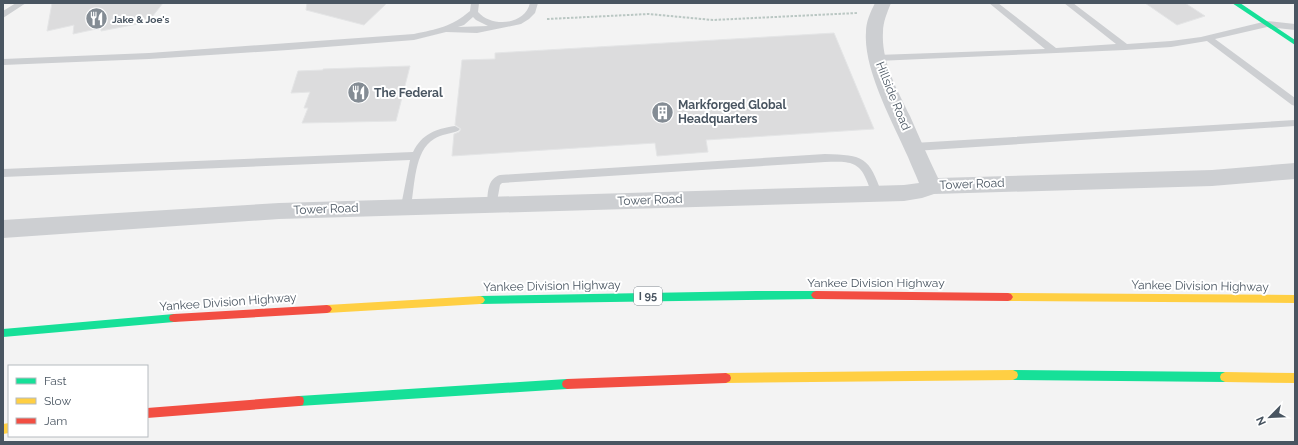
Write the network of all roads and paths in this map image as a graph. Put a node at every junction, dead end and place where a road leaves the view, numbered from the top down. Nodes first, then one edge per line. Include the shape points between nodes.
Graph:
1 (22, 3) edge
2 (534, 3) edge
3 (883, 3) edge
4 (993, 3) edge
5 (1068, 3) edge
6 (1234, 3) edge
7 (473, 6) edge
8 (864, 12) dead end
9 (3, 15) edge
10 (542, 19) dead end
11 (1267, 24) junction
12 (502, 25) junction
13 (1295, 27) edge
14 (444, 30) junction
15 (1208, 38) junction
16 (1295, 43) edge
17 (1125, 47) junction
18 (1054, 51) junction
19 (877, 58) junction
20 (3, 62) edge
21 (1295, 103) edge
22 (1295, 123) edge
23 (455, 129) dead end
24 (914, 147) junction
25 (415, 156) junction
26 (1295, 171) edge
27 (3, 173) edge
28 (931, 186) junction
29 (877, 194) junction
30 (492, 204) junction
31 (406, 206) junction
32 (3, 229) edge
33 (1295, 299) edge
34 (3, 333) edge
35 (1295, 378) edge
36 (148, 413) edge

1 - 9 lane
2 - 12 lane via 532,12 523,19
3 - 19 street, Hillside Road via 877,15 875,31
4 - 18 lane
5 - 17 lane
6 - 11 main road
7 - 12 lane via 478,19
7 - 14 lane via 461,23
8 - 10 path via 713,20 649,14
11 - 13 lane
11 - 15 lane
11 - 16 main road
12 - 14 lane via 477,30
14 - 20 lane via 414,37 288,47
15 - 17 lane
15 - 21 lane
17 - 18 lane
18 - 19 lane
19 - 24 street, Hillside Road via 884,81
22 - 24 lane
23 - 25 lane via 440,130 429,136 420,145
24 - 28 street, Hillside Road
25 - 27 lane
25 - 31 lane
26 - 28 street, Tower Road via 1212,178
28 - 29 street, Tower Road via 915,192
29 - 30 street, Tower Road
29 - 30 lane via 870,172 863,163 851,158 831,158 505,178 495,183
30 - 31 street, Tower Road
31 - 32 street, Tower Road via 279,210
33 - 34 main road, Yankee Division Highway / I 95 via 756,295 454,301 150,319
35 - 36 main road via 993,375 666,380 436,390

